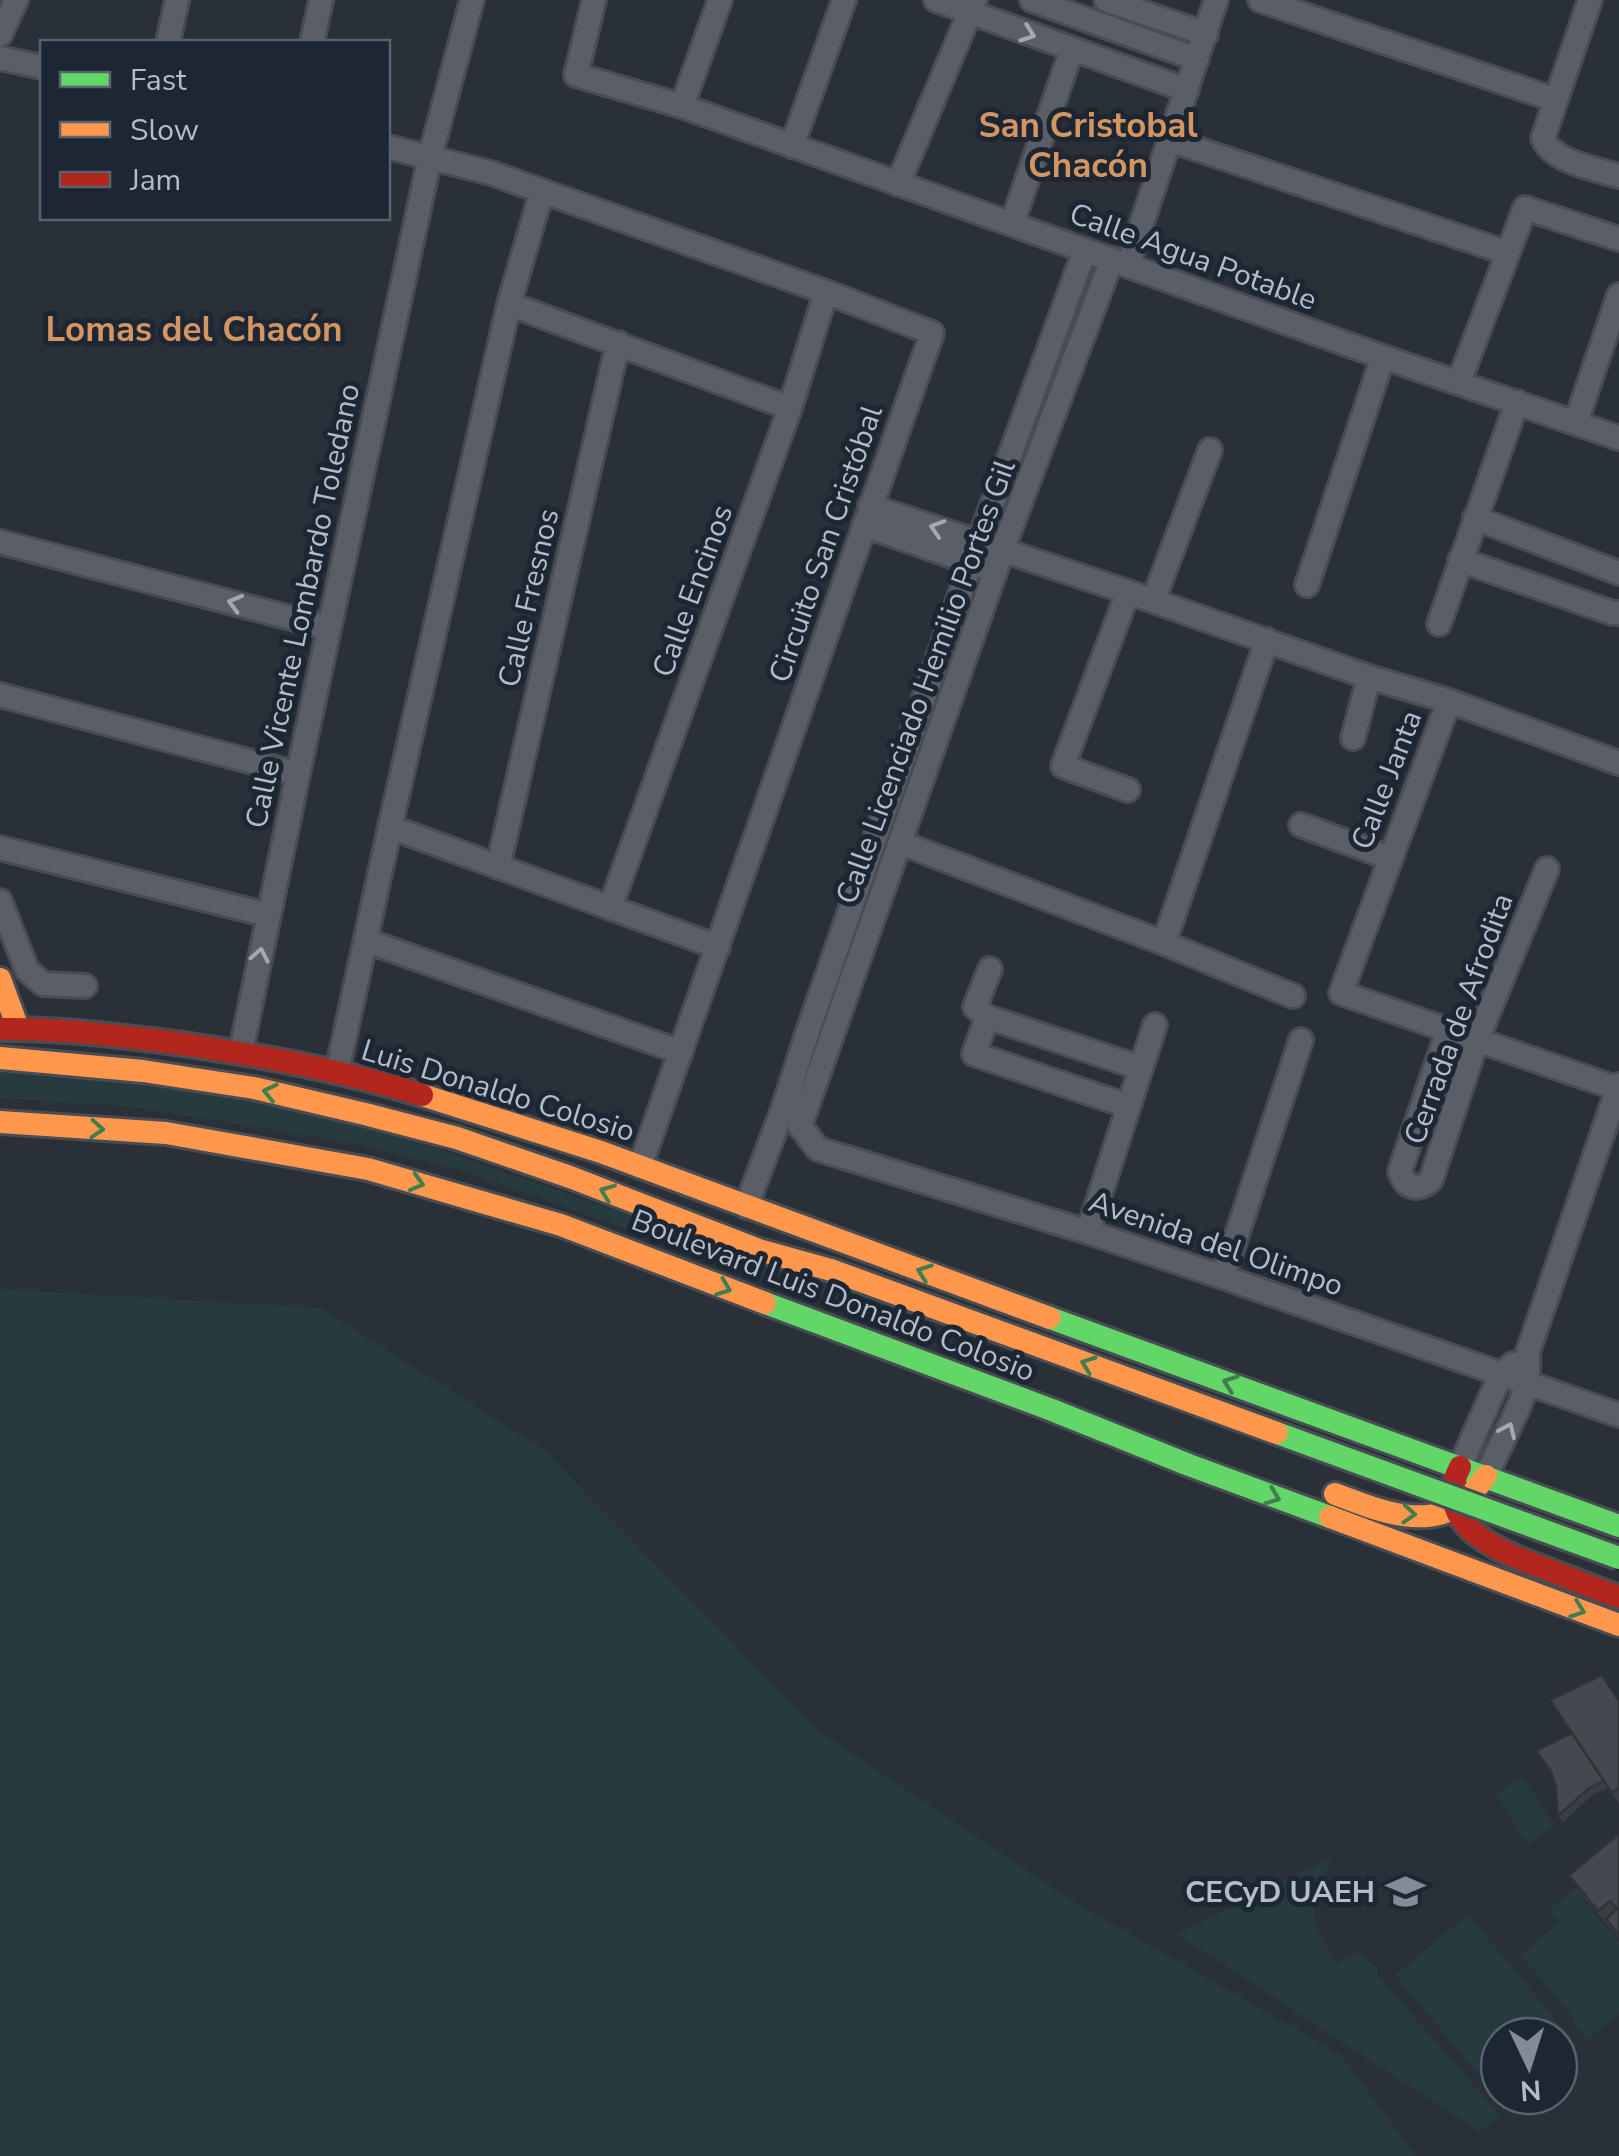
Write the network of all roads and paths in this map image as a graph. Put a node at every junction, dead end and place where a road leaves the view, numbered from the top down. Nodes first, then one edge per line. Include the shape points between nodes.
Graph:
1 (16, 0) edge
2 (177, 0) edge
3 (321, 0) edge
4 (472, 0) edge
5 (594, 0) edge
6 (720, 0) edge
7 (844, 0) edge
8 (936, 0) edge
9 (1032, 0) edge
10 (1106, 0) edge
11 (1216, 0) edge
12 (1260, 0) edge
13 (1590, 0) edge
14 (972, 6) edge
15 (1206, 34) junction
16 (0, 35) edge
17 (168, 40) edge
18 (312, 40) edge
19 (1072, 49) junction
20 (0, 58) edge
21 (1197, 59) junction
22 (40, 68) edge
23 (1188, 90) junction
24 (1556, 100) junction
25 (682, 106) junction
26 (1170, 140) junction
27 (792, 146) junction
28 (390, 147) edge
29 (430, 157) junction
30 (1619, 176) edge
31 (898, 184) junction
32 (542, 191) junction
33 (1012, 224) junction
34 (1619, 240) edge
35 (1085, 250) junction
36 (1508, 254) junction
37 (1120, 262) junction
38 (826, 292) junction
39 (1619, 295) edge
40 (509, 304) junction
41 (618, 343) junction
42 (1383, 358) junction
43 (1460, 382) junction
44 (1517, 402) junction
45 (790, 408) junction
46 (1576, 422) junction
47 (1619, 438) edge
48 (1210, 450) dead end
49 (867, 516) junction
50 (1476, 518) junction
51 (0, 542) edge
52 (975, 552) junction
53 (1460, 560) junction
54 (999, 561) junction
55 (1619, 574) edge
56 (1308, 585) dead end
57 (1128, 592) junction
58 (1153, 601) junction
59 (1619, 613) edge
60 (1439, 624) dead end
61 (329, 628) junction
62 (1267, 640) junction
63 (1369, 677) junction
64 (0, 696) edge
65 (1449, 701) junction
66 (1353, 738) dead end
67 (1619, 762) edge
68 (298, 774) junction
69 (1128, 790) dead end
70 (1301, 825) dead end
71 (390, 827) junction
72 (901, 843) junction
73 (0, 848) edge
74 (1390, 858) junction
75 (498, 867) junction
76 (1547, 869) dead end
77 (0, 901) edge
78 (610, 908) junction
79 (268, 915) junction
80 (367, 941) junction
81 (1164, 943) junction
82 (718, 947) junction
83 (990, 970) dead end
84 (0, 979) edge
85 (86, 986) dead end
86 (1292, 996) dead end
87 (981, 1012) junction
88 (1154, 1025) dead end
89 (9, 1028) edge
90 (1448, 1031) junction
91 (1300, 1040) dead end
92 (1477, 1040) junction
93 (241, 1051) junction
94 (681, 1052) junction
95 (0, 1058) edge
96 (1141, 1068) junction
97 (338, 1072) junction
98 (1619, 1087) edge
99 (1128, 1106) junction
100 (0, 1122) edge
101 (800, 1126) joint
102 (640, 1167) junction
103 (746, 1206) junction
104 (1088, 1232) junction
105 (1224, 1277) junction
106 (1528, 1352) junction
107 (1502, 1374) junction
108 (1528, 1383) junction
109 (1619, 1415) edge
110 (1097, 1428) junction
111 (1161, 1428) dead end
112 (1381, 1438) junction
113 (1460, 1466) junction
114 (1486, 1476) junction
115 (1306, 1483) dead end
116 (1361, 1504) junction
117 (1457, 1506) junction
118 (1573, 1508) junction
119 (1619, 1526) edge
120 (1619, 1558) edge
121 (1550, 1570) junction
122 (1619, 1598) edge
123 (1619, 1625) edge

1 - 16 street
2 - 17 street
3 - 18 street
4 - 29 street, Calle Vicente Lombardo Toledano
5 - 25 street, Calle Agua Potable via 576,75
6 - 25 street
7 - 27 street
8 - 14 street
9 - 21 street
10 - 15 street
11 - 15 street, Calle Licenciado Hemilio Portes Gil
12 - 24 street
13 - 24 street
14 -> 19 street
14 - 31 street
15 - 21 street, Calle Licenciado Hemilio Portes Gil
19 - 23 street
19 - 33 street
20 - 22 street
21 - 23 street, Calle Licenciado Hemilio Portes Gil
23 - 26 street, Calle Licenciado Hemilio Portes Gil
24 - 30 street via 1547,148
25 - 27 street, Calle Agua Potable
26 - 36 street
26 - 37 street, Calle Licenciado Hemilio Portes Gil
27 - 31 street, Calle Agua Potable
28 - 29 street, Circuito San Cristóbal
29 - 32 street, Circuito San Cristóbal
29 - 61 street, Calle Vicente Lombardo Toledano
31 - 33 street, Calle Agua Potable
32 - 38 street, Circuito San Cristóbal
32 - 40 street
33 - 35 street, Calle Agua Potable
34 - 36 street via 1525,208
35 - 37 street, Calle Agua Potable
35 - 52 street
36 - 43 street
37 - 42 street, Calle Agua Potable
37 - 54 street, Calle Licenciado Hemilio Portes Gil
38 - 45 street, Calle Encinos
38 - 49 street, Circuito San Cristóbal via 932,333
39 - 46 street
40 - 41 street
40 - 71 street
41 - 45 street
41 - 75 street, Calle Fresnos
42 - 43 street, Calle Agua Potable
42 - 56 street
43 - 44 street, Calle Agua Potable
44 - 46 street, Calle Agua Potable
44 - 50 street
45 - 78 street, Calle Encinos
46 - 47 street, Calle Agua Potable
48 - 58 street
49 - 52 street
49 - 82 street, Circuito San Cristóbal
50 - 53 street
50 - 55 street
61 -> 51 street
52 - 54 street
52 - 103 street
53 - 59 street
53 - 60 street
54 - 57 street
54 - 72 street, Calle Licenciado Hemilio Portes Gil
57 - 58 street
57 - 69 street via 1063,766
58 - 62 street
61 - 68 street, Calle Vicente Lombardo Toledano
62 - 63 street
62 - 81 street
63 - 65 street
63 - 66 street
64 - 68 street
65 - 67 street, Calle Janta
65 - 74 street, Calle Janta
68 - 79 street, Calle Vicente Lombardo Toledano
70 - 74 street
71 - 75 street
71 - 80 street
72 - 81 street
72 - 101 street, Calle Licenciado Hemilio Portes Gil
73 - 79 street
74 - 90 street, Calle Janta via 1341,993
75 - 78 street
76 - 92 street, Cerrada de Afrodita
77 - 85 street via 26,970 43,984
78 - 82 street
93 -> 79 street, Calle Vicente Lombardo Toledano
80 - 94 street
80 - 97 street
81 - 86 street
82 - 94 street, Circuito San Cristóbal
83 - 87 street
84 - 89 main road
87 - 96 street
87 - 99 street via 974,1054
88 - 96 street
89 - 93 main road, Luis Donaldo Colosio
90 - 92 street
90 - 92 street, Cerrada de Afrodita via 1400,1171 1416,1188 1431,1180
91 - 105 street
92 - 98 street
93 - 97 main road, Luis Donaldo Colosio
94 - 102 street, Circuito San Cristóbal
120 -> 95 main road, Boulevard Luis Donaldo Colosio, bridge via 457,1138 254,1088
96 - 99 street
97 - 102 main road, Luis Donaldo Colosio
98 - 106 street
99 - 104 street
100 -> 110 main road, Boulevard Luis Donaldo Colosio via 166,1134 368,1169 561,1225
101 - 104 street, Avenida del Olimpo via 818,1149
102 - 103 main road, Luis Donaldo Colosio
112 -> 103 main road, Luis Donaldo Colosio
104 - 105 street, Avenida del Olimpo
105 - 107 street, Avenida del Olimpo
106 - 107 street
106 - 108 street
107 - 108 street, Avenida del Olimpo
107 - 113 street
108 - 109 street, Avenida del Olimpo
114 -> 108 street
110 - 111 main road via 1119,1422
110 -> 123 main road, Boulevard Luis Donaldo Colosio
112 - 113 main road, Luis Donaldo Colosio
112 - 116 main road via 1382,1476
113 - 114 main road, Luis Donaldo Colosio
113 - 117 main road via 1452,1482
114 - 117 main road
114 - 118 main road, Luis Donaldo Colosio
115 - 116 main road
116 -> 117 main road via 1418,1516
117 - 121 main road via 1481,1540
118 - 119 main road, Luis Donaldo Colosio
118 - 121 main road via 1552,1535
121 - 122 main road

